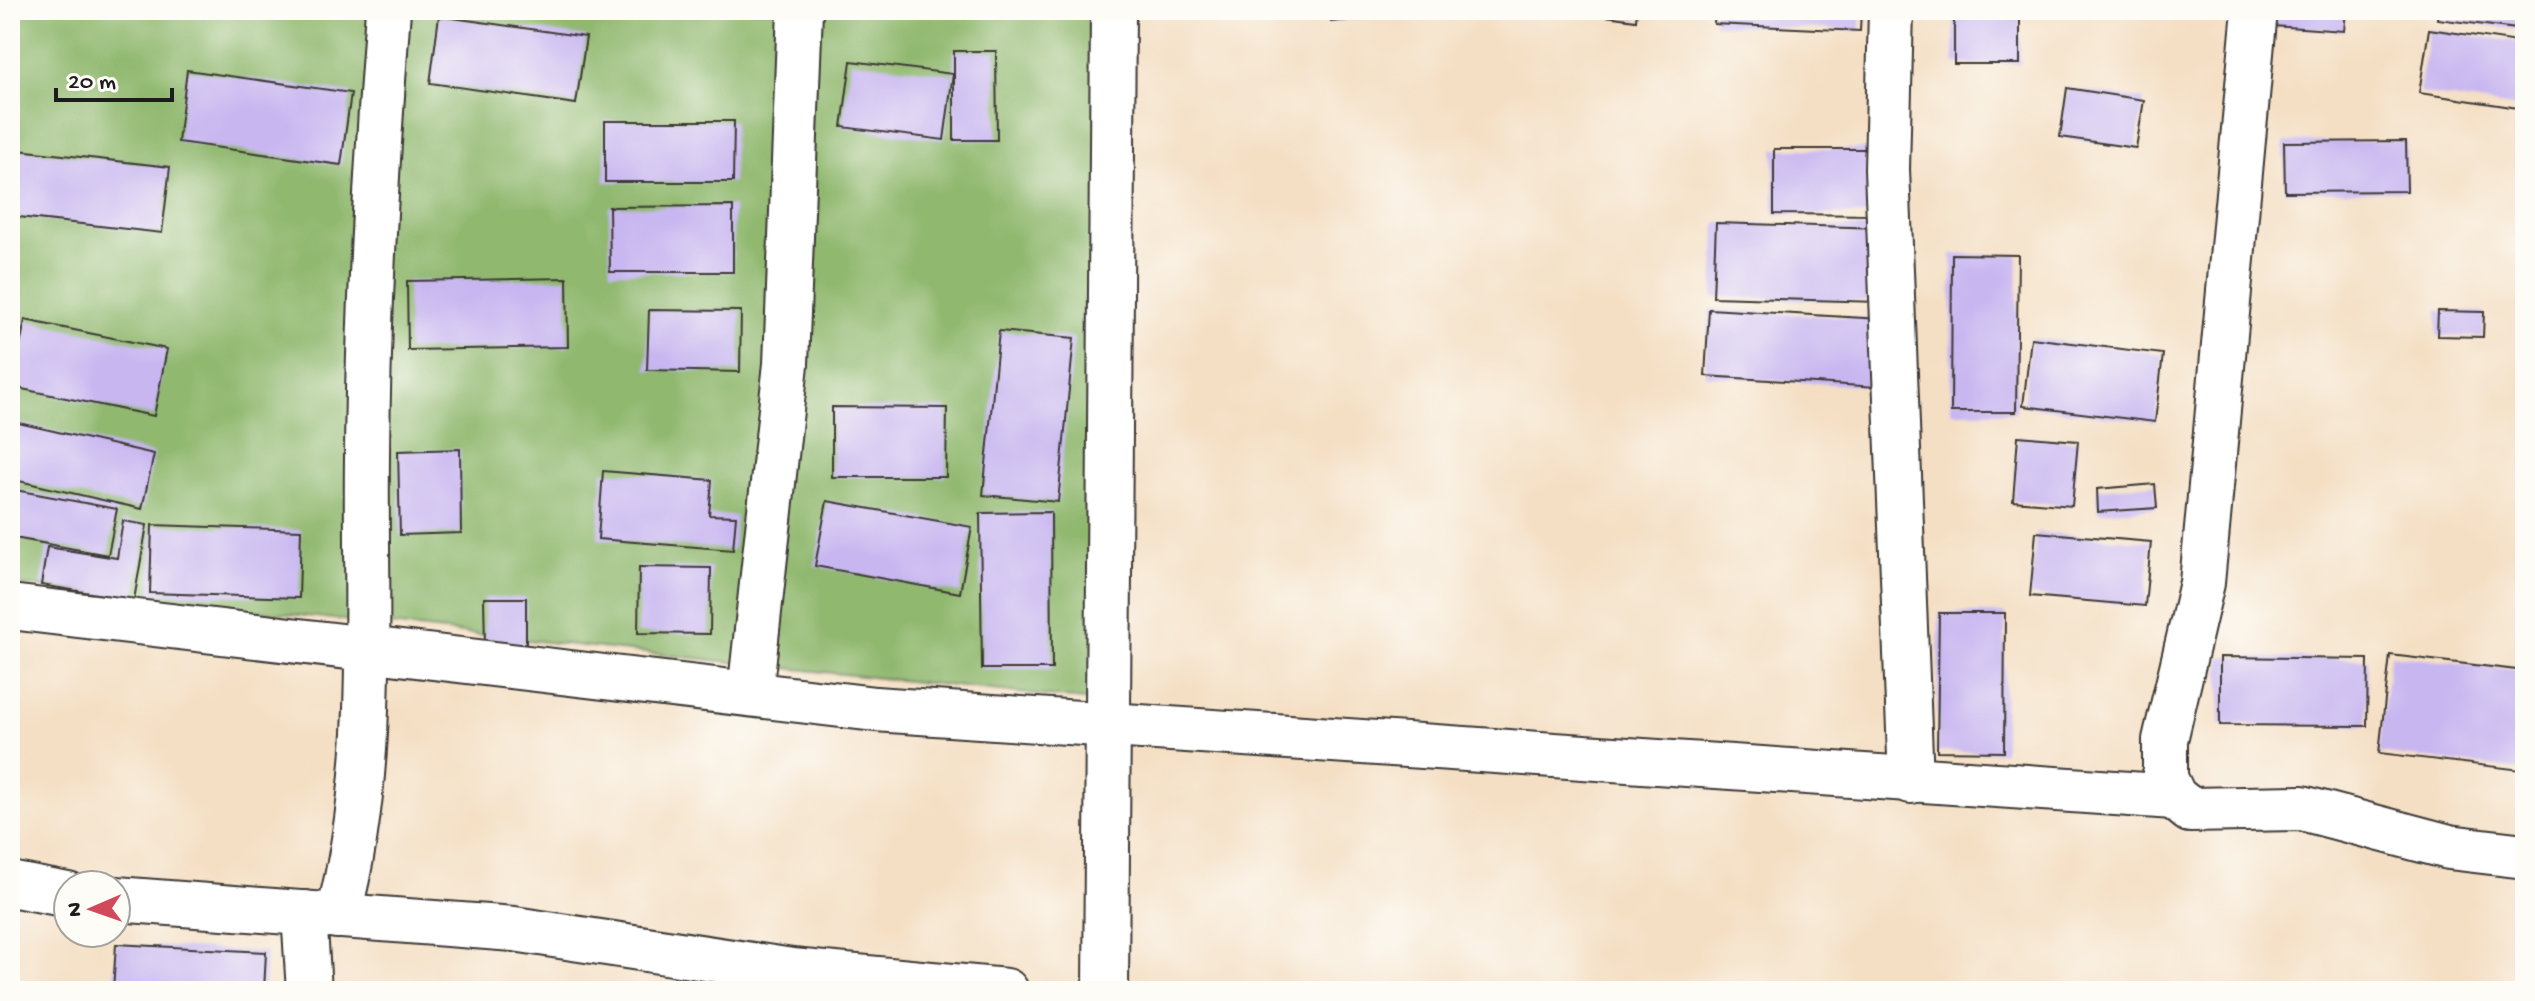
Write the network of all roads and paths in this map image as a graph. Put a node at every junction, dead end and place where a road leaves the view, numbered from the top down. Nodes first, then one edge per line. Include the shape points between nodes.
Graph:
1 (388, 10) edge
2 (800, 10) edge
3 (1113, 10) edge
4 (1891, 10) edge
5 (2255, 10) edge
6 (10, 607) edge
7 (366, 648) junction
8 (750, 694) junction
9 (1108, 724) junction
10 (1911, 781) junction
11 (2174, 797) junction
12 (2525, 856) edge
13 (10, 884) edge
14 (52, 892) edge
15 (132, 900) edge
16 (321, 915) junction
17 (309, 991) edge
18 (1006, 991) edge
19 (1106, 991) edge

1 - 7 street via 372,276
2 - 8 street via 786,364
3 - 9 street
4 - 10 street via 1887,169
5 - 11 street via 2202,583 2165,740 2165,778
6 - 7 street
7 - 8 street
7 - 16 street via 366,750 355,854
8 - 9 street via 875,709
9 - 10 street
9 - 19 street
10 - 11 street
11 - 12 street via 2190,810 2302,808 2449,847
13 - 14 street
15 - 16 street
16 - 17 street
16 - 18 street via 514,929 792,971

